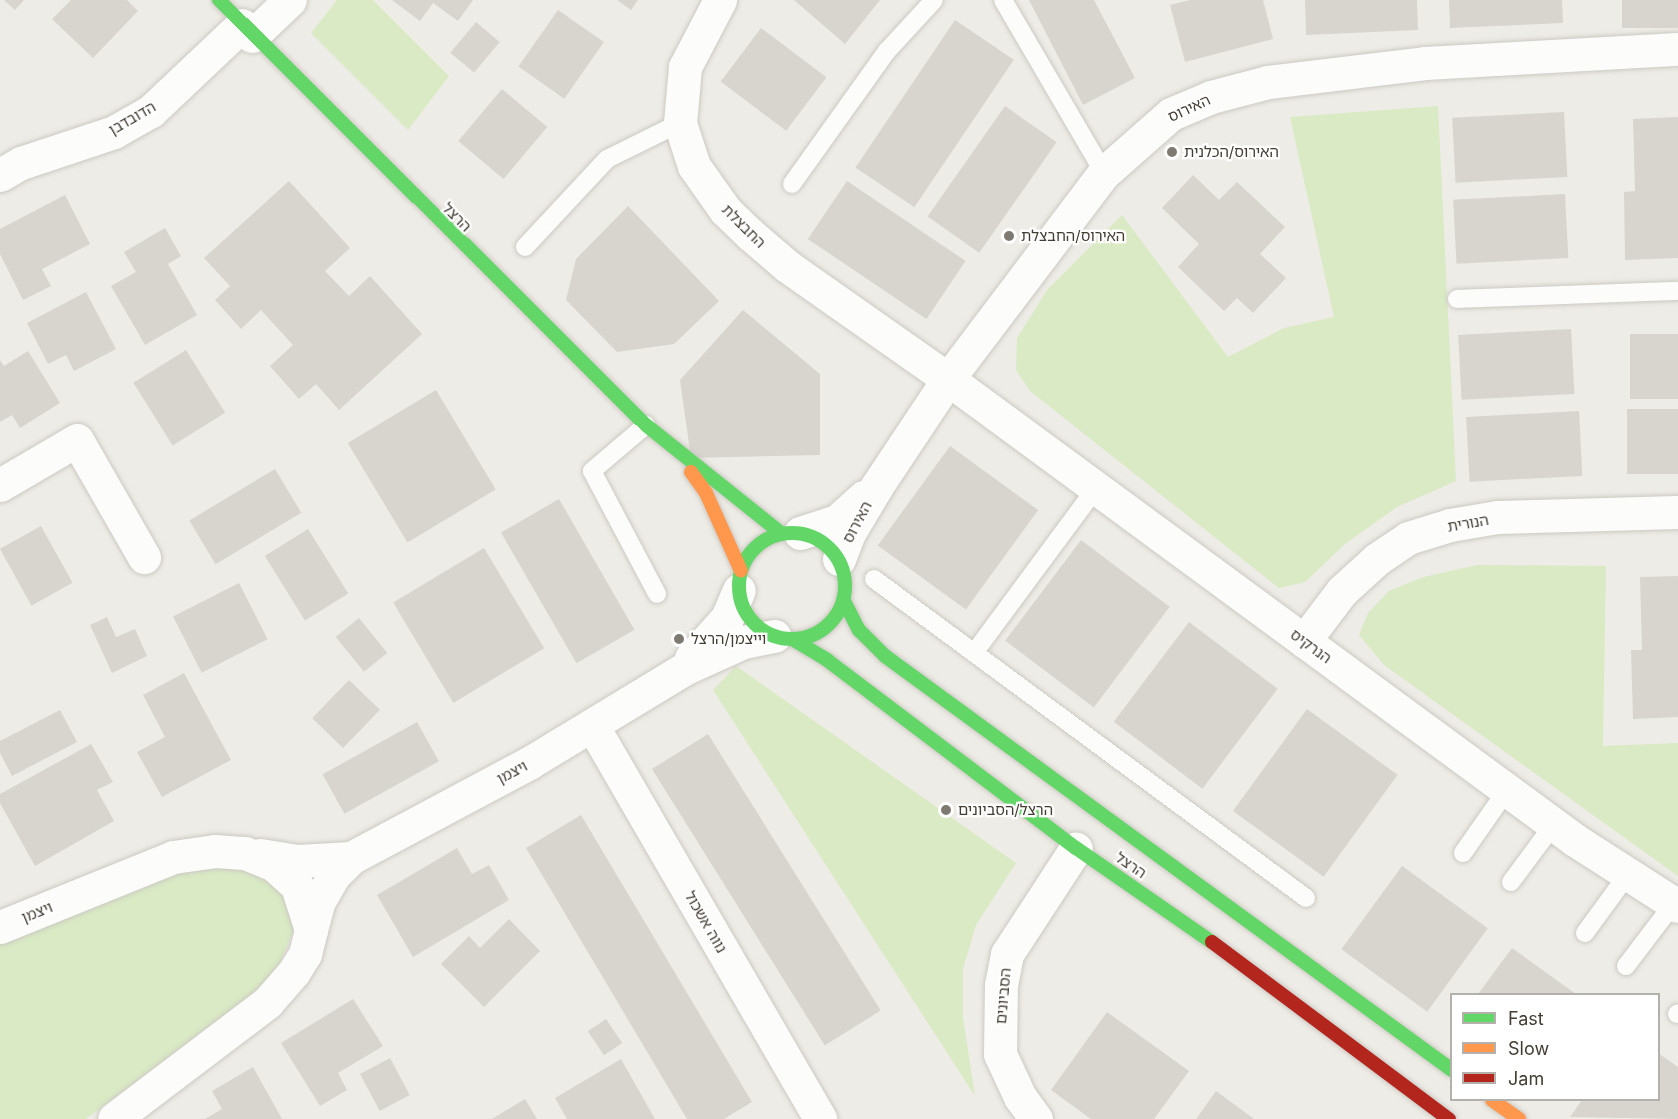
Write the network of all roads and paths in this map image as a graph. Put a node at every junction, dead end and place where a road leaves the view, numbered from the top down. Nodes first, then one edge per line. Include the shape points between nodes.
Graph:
1 (219, 0) edge
2 (290, 0) edge
3 (720, 0) edge
4 (934, 0) edge
5 (1003, 0) edge
6 (247, 31) junction
7 (1678, 49) edge
8 (680, 123) junction
9 (1104, 173) junction
10 (0, 175) edge
11 (792, 184) dead end
12 (525, 247) dead end
13 (1678, 291) edge
14 (1457, 299) dead end
15 (948, 379) junction
16 (646, 425) junction
17 (678, 453) junction
18 (0, 485) edge
19 (877, 486) junction
20 (1096, 488) junction
21 (1678, 512) edge
22 (791, 534) junction
23 (144, 557) dead end
24 (839, 559) junction
25 (874, 579) dead end
26 (740, 580) junction
27 (657, 594) dead end
28 (844, 601) junction
29 (784, 638) junction
30 (1304, 641) junction
31 (974, 652) junction
32 (670, 678) junction
33 (592, 725) junction
34 (1507, 790) junction
35 (1554, 824) junction
36 (1076, 848) junction
37 (245, 853) junction
38 (1463, 853) dead end
39 (351, 858) junction
40 (1628, 874) junction
41 (1512, 882) dead end
42 (1306, 898) dead end
43 (1676, 905) edge
44 (0, 927) edge
45 (311, 930) junction
46 (1585, 933) dead end
47 (1626, 966) dead end
48 (1450, 1069) edge
49 (1493, 1101) edge
50 (114, 1119) edge
51 (820, 1119) edge
52 (1036, 1119) edge
53 (1449, 1119) edge
54 (1519, 1119) edge

1 - 6 street, הרצל
2 - 6 street, הדובדבן
3 - 8 street, החבצלת via 685,67
4 - 11 lane via 887,51
5 - 9 lane
6 - 10 street, הדובדבן via 151,111 114,132 21,163
6 - 16 street, הרצל
7 - 9 street, האירוס via 1425,63 1268,82 1211,97 1171,114
8 - 12 lane via 607,159
8 - 15 street, החבצלת via 694,166 725,210 751,235 787,266
9 - 15 street, האירוס
13 - 14 lane
15 - 19 street, האירוס
15 - 20 street, הנרקיס
16 - 17 street, הרצל
16 - 27 lane via 592,471
17 - 22 street, הרצל
17 - 26 street, הרצל via 706,493
18 - 23 street via 77,440
19 - 22 street, האירוס via 837,521
19 - 24 street, האירוס via 849,533
20 - 30 street, הנרקיס
20 - 31 lane
21 - 30 street, הנורית via 1497,517 1450,525 1408,538 1377,559 1342,591
22 - 24 street via 816,538
22 - 26 street via 756,547
24 - 28 street via 844,573
25 - 31 lane
26 - 29 street via 749,618
26 - 32 street, ויצמן via 713,638
28 - 29 street via 825,628
28 - 48 street, הרצל via 859,630 885,656
29 - 32 street, ויצמן via 743,642
29 - 36 street, הרצל via 827,660
30 - 34 street, הנרקיס
31 - 42 lane
32 - 33 street, ויצמן
33 - 39 street, ויצמן
33 - 51 street, נווה אשכול
34 - 35 street, הנרקיס
34 - 38 lane
35 - 40 street, הנרקיס
35 - 41 lane
36 - 52 street, הסביונים via 1007,954 1001,985 1000,1054
36 - 53 street, הרצל via 1170,911
37 - 39 street, ויצמן via 298,861
37 - 44 street, ויצמן via 215,851 172,857
37 - 45 street, ויצמן via 274,865 297,886
39 - 45 street, ויצמן via 334,875 319,901
40 - 43 street, הנרקיס
40 - 46 lane
43 - 47 lane
45 - 50 street, ויצמן via 305,954 268,1002
49 - 54 street

